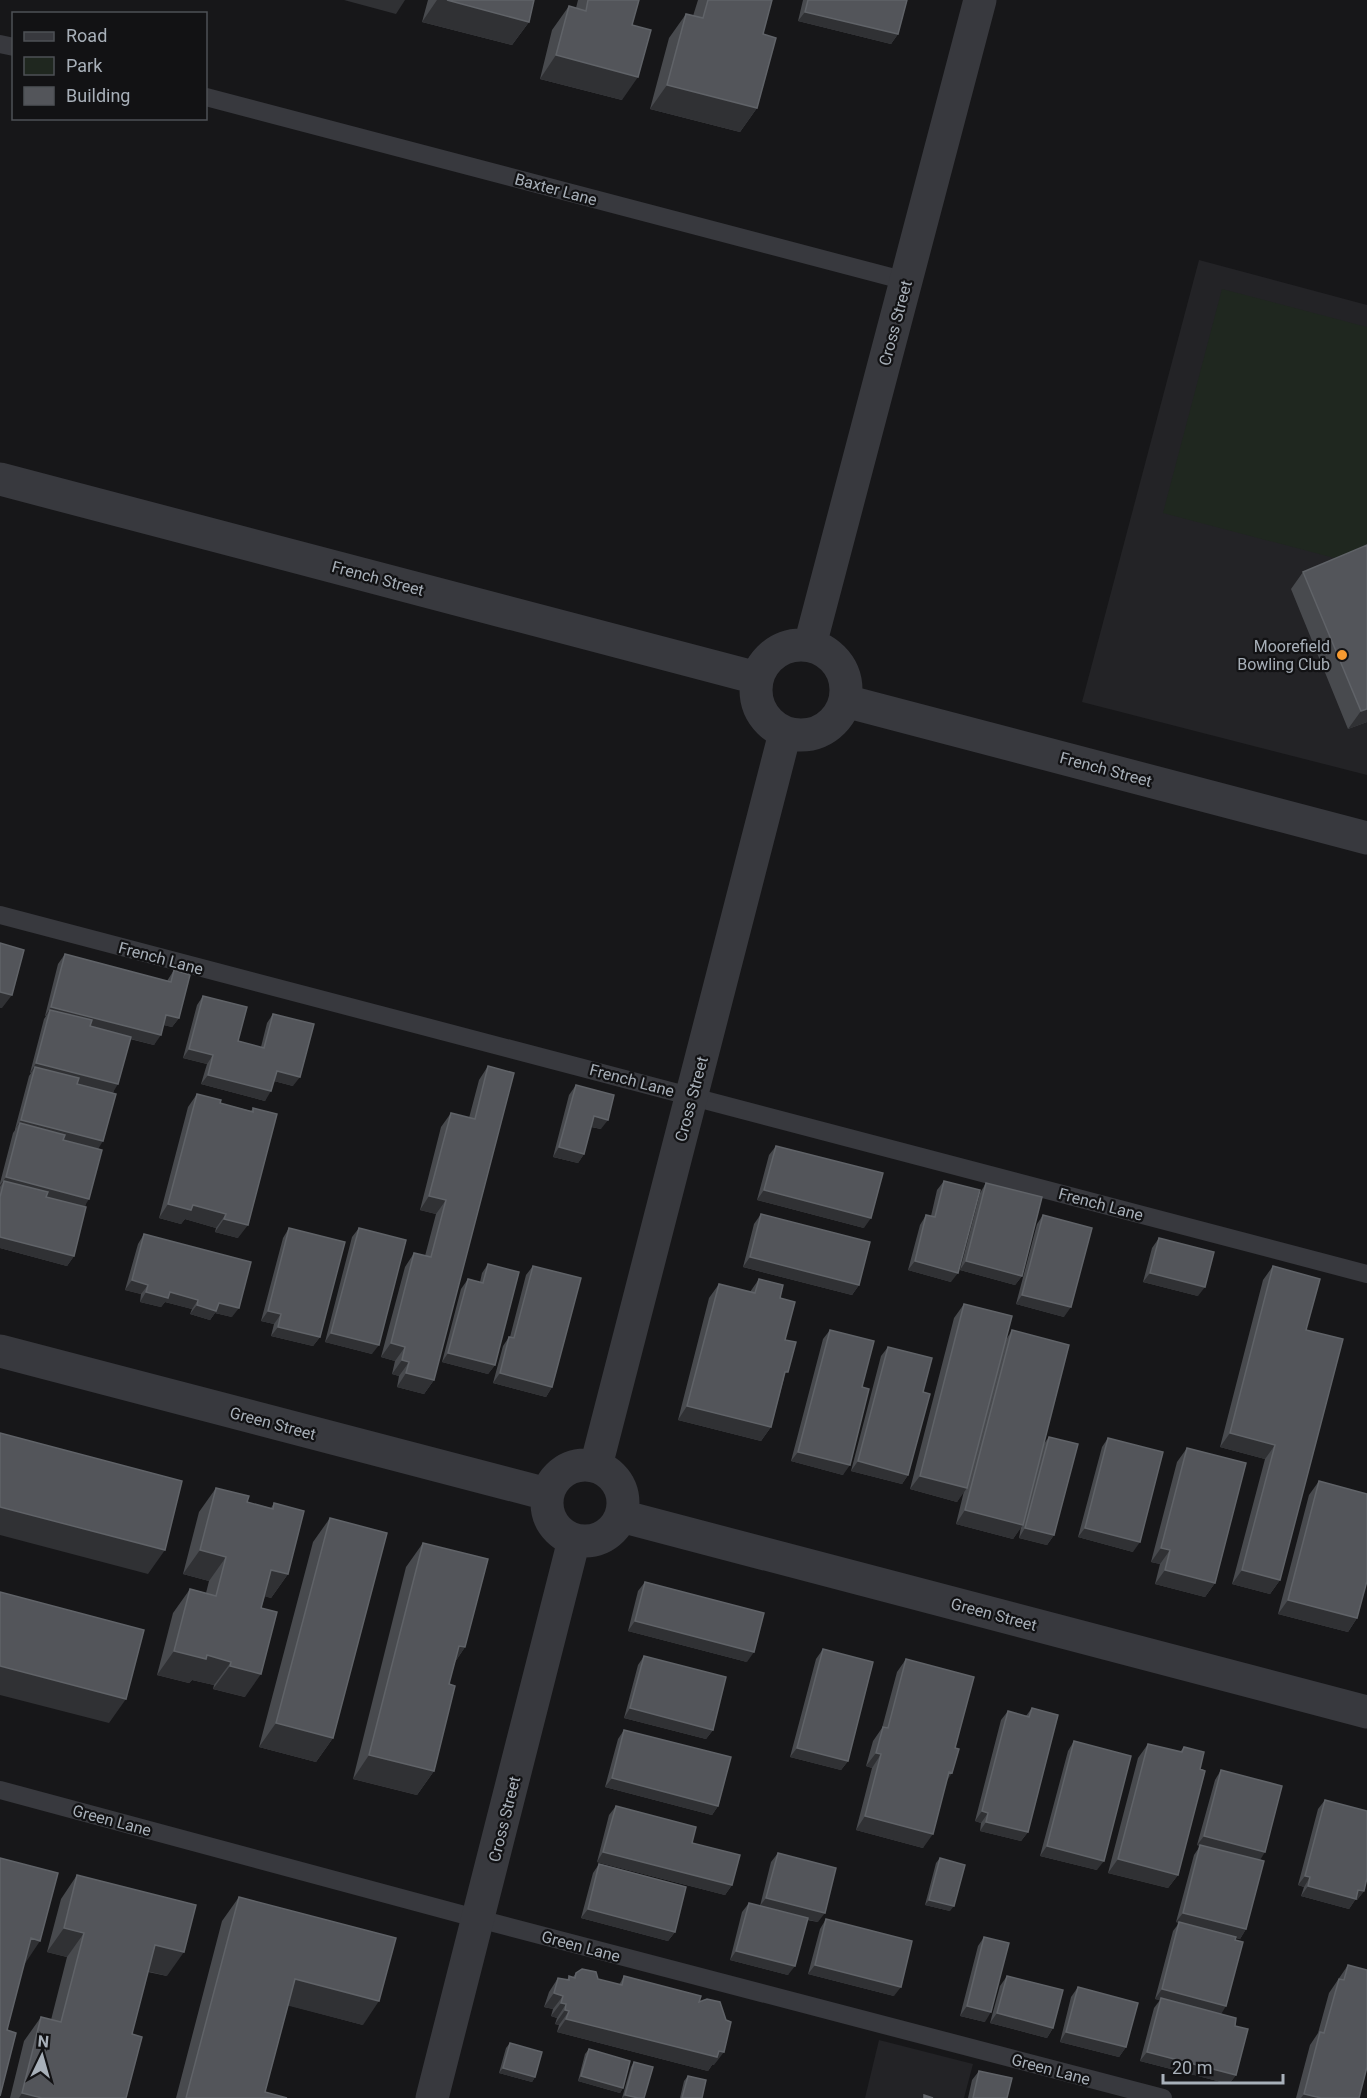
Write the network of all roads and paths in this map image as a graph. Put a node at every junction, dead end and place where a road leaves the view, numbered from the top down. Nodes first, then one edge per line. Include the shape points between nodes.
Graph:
1 (980, 0) edge
2 (207, 98) edge
3 (906, 281) junction
4 (0, 479) edge
5 (810, 645) junction
6 (757, 678) junction
7 (845, 701) junction
8 (785, 733) junction
9 (1367, 838) edge
10 (0, 915) edge
11 (693, 1096) junction
12 (1367, 1274) edge
13 (0, 1351) edge
14 (596, 1466) junction
15 (547, 1494) junction
16 (621, 1516) junction
17 (574, 1540) junction
18 (1367, 1712) edge
19 (0, 1790) edge
20 (479, 1919) junction
21 (432, 2098) edge
22 (1163, 2098) edge

1 - 3 street, Cross Street
2 - 3 lane, Baxter Lane
3 - 5 street, Cross Street
4 - 6 street, French Street
5 - 6 street via 778,651 767,659
5 - 7 street via 830,655 840,667 846,682
6 - 8 street via 759,709 766,720
7 - 8 street via 836,720 826,728 802,735
7 - 9 street, French Street
8 - 11 street, Cross Street
10 - 11 lane, French Lane
11 - 12 lane, French Lane
11 - 14 street, Cross Street
13 - 15 street, Green Street
14 - 15 street via 571,1467 560,1473
14 - 16 street via 619,1486
15 - 17 street via 546,1506 555,1528
16 - 17 street via 607,1535 585,1542
16 - 18 street, Green Street
17 - 20 street, Cross Street
19 - 20 lane, Green Lane
20 - 21 street, Cross Street
20 - 22 lane, Green Lane

